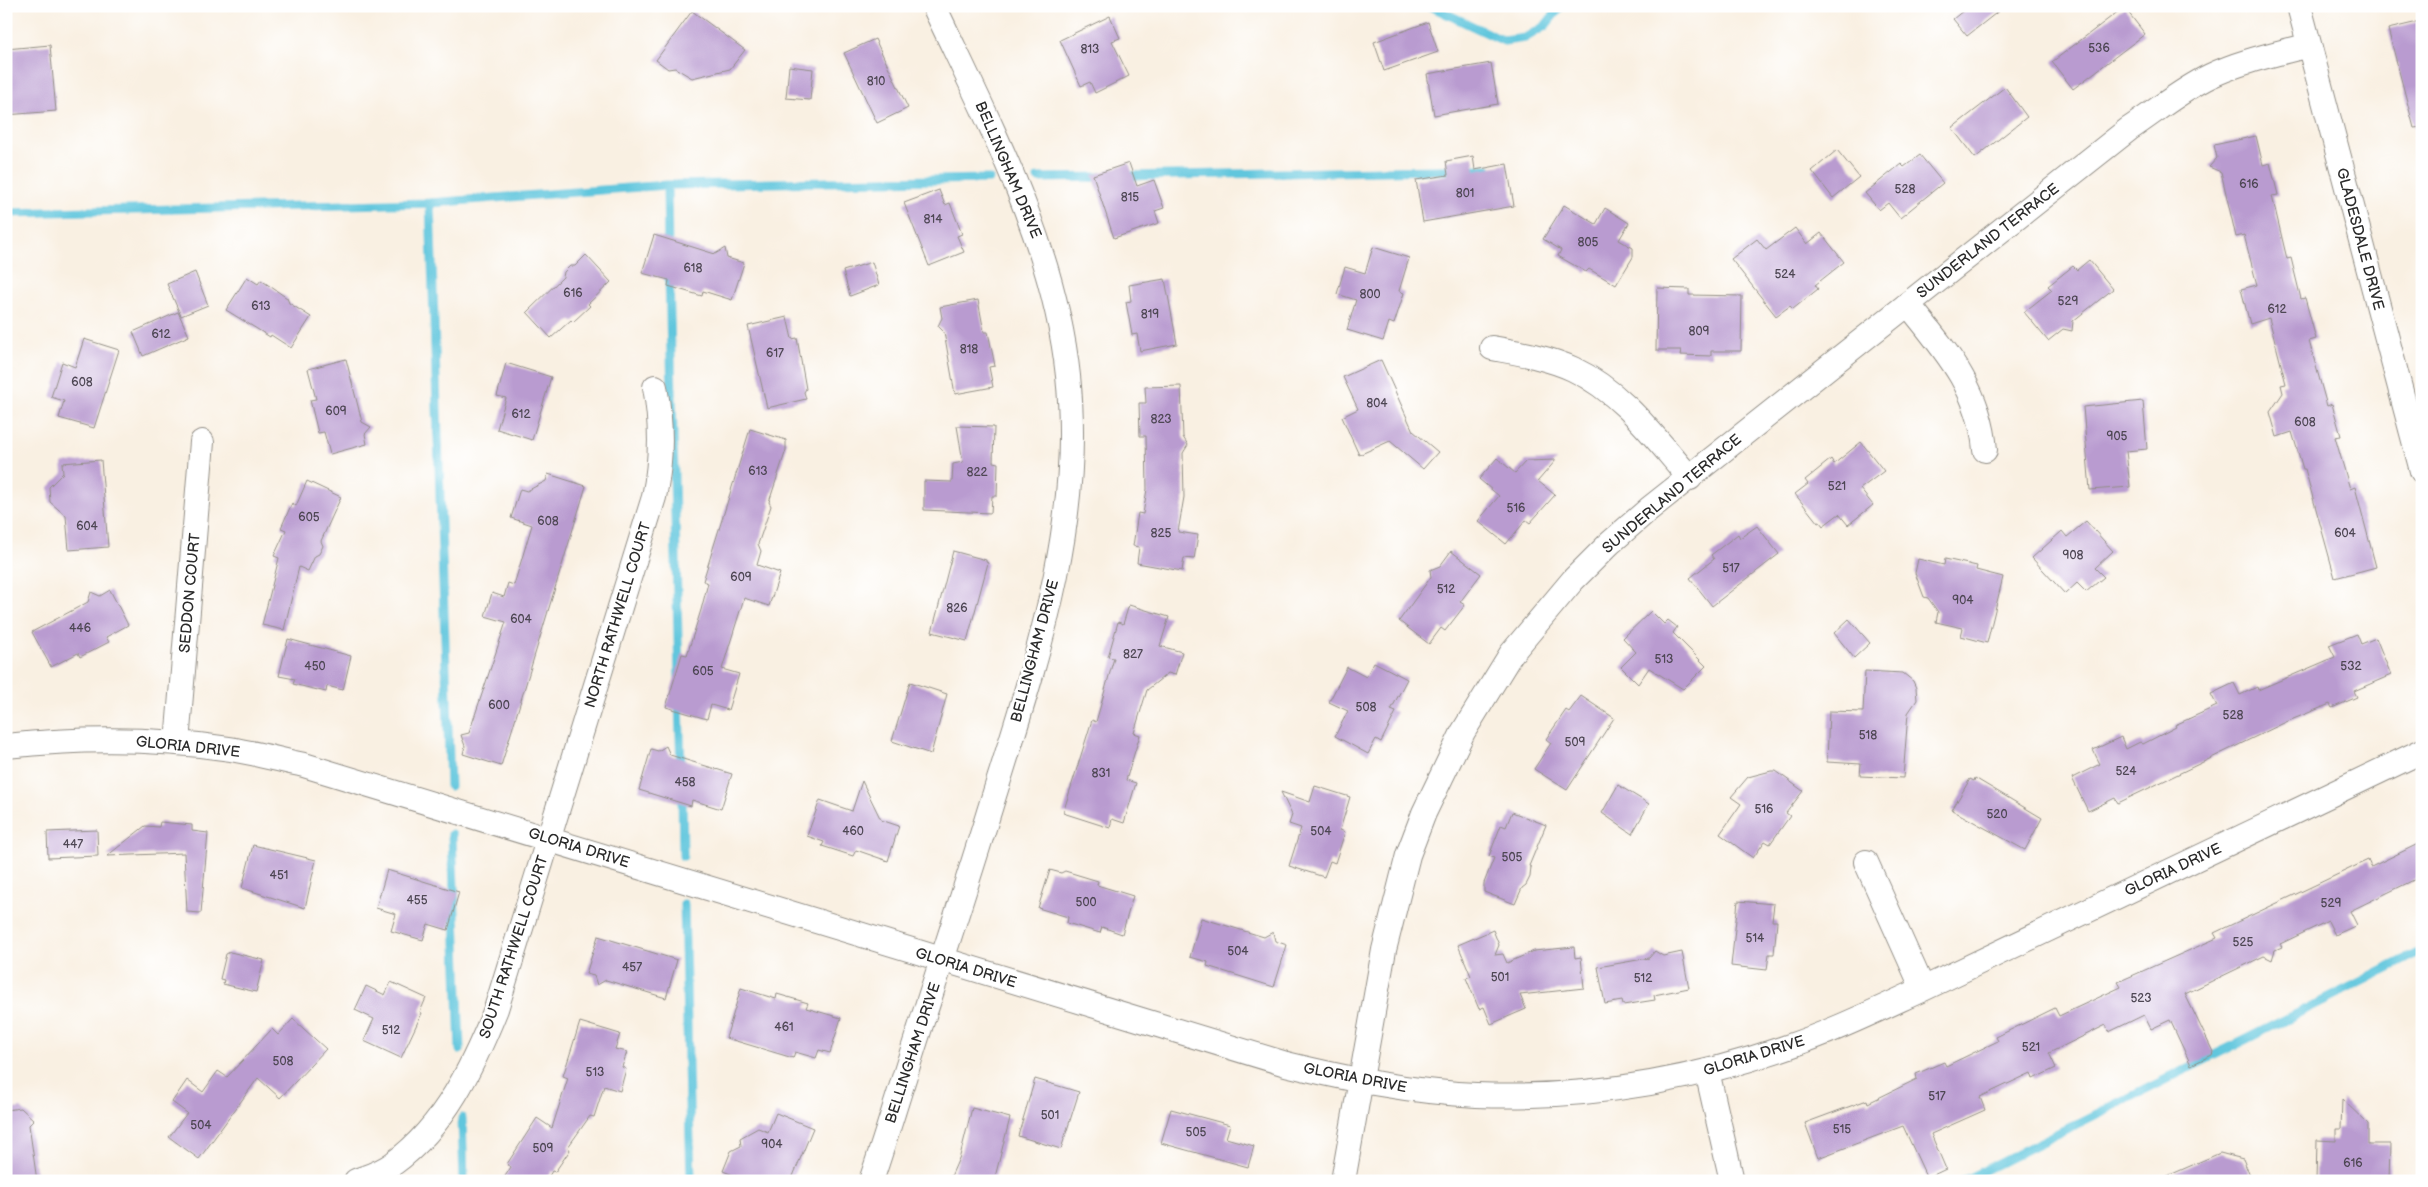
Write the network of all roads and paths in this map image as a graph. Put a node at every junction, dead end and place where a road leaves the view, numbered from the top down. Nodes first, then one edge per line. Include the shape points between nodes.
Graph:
1 (934, 6) edge
2 (2299, 6) edge
3 (2309, 45) junction
4 (1908, 304) junction
5 (1492, 348) dead end
6 (655, 387) dead end
7 (202, 442) dead end
8 (1985, 450) dead end
9 (2422, 471) edge
10 (1690, 478) junction
11 (177, 743) junction
12 (6, 746) edge
13 (2422, 751) edge
14 (549, 839) junction
15 (1866, 862) dead end
16 (942, 961) junction
17 (1923, 989) junction
18 (1707, 1071) junction
19 (1361, 1082) junction
20 (356, 1181) edge
21 (871, 1181) edge
22 (1343, 1181) edge
23 (1732, 1181) edge

1 - 16 street, BELLINGHAM DRIVE via 1030,217 1054,295 1068,376 1072,458 1064,540 1047,620
2 - 3 street, GLADESDALE DRIVE
3 - 4 street, SUNDERLAND TERRACE via 2253,60 2211,75 2190,87 2130,129
3 - 9 street, GLADESDALE DRIVE
4 - 8 street via 1957,366 1974,398
4 - 10 street, SUNDERLAND TERRACE
5 - 10 street via 1537,356 1574,370 1612,394
6 - 14 street, NORTH RATHWELL COURT via 662,434 654,497
7 - 11 street, SEDDON COURT
10 - 19 street, SUNDERLAND TERRACE via 1609,544 1573,580 1510,654 1463,732 1424,813 1408,855 1384,950
11 - 12 street, GLORIA DRIVE via 112,740
11 - 14 street, GLORIA DRIVE via 231,749 304,765
13 - 17 street, GLORIA DRIVE
14 - 16 street, GLORIA DRIVE
14 - 20 street, SOUTH RATHWELL COURT via 496,1009 463,1081 425,1136 394,1164
15 - 17 street
16 - 19 street, GLORIA DRIVE via 1286,1064
16 - 21 street, BELLINGHAM DRIVE
17 - 18 street, GLORIA DRIVE via 1784,1049
18 - 19 street, GLORIA DRIVE via 1576,1094 1476,1095
18 - 23 street
19 - 22 street, SUNDERLAND TERRACE

